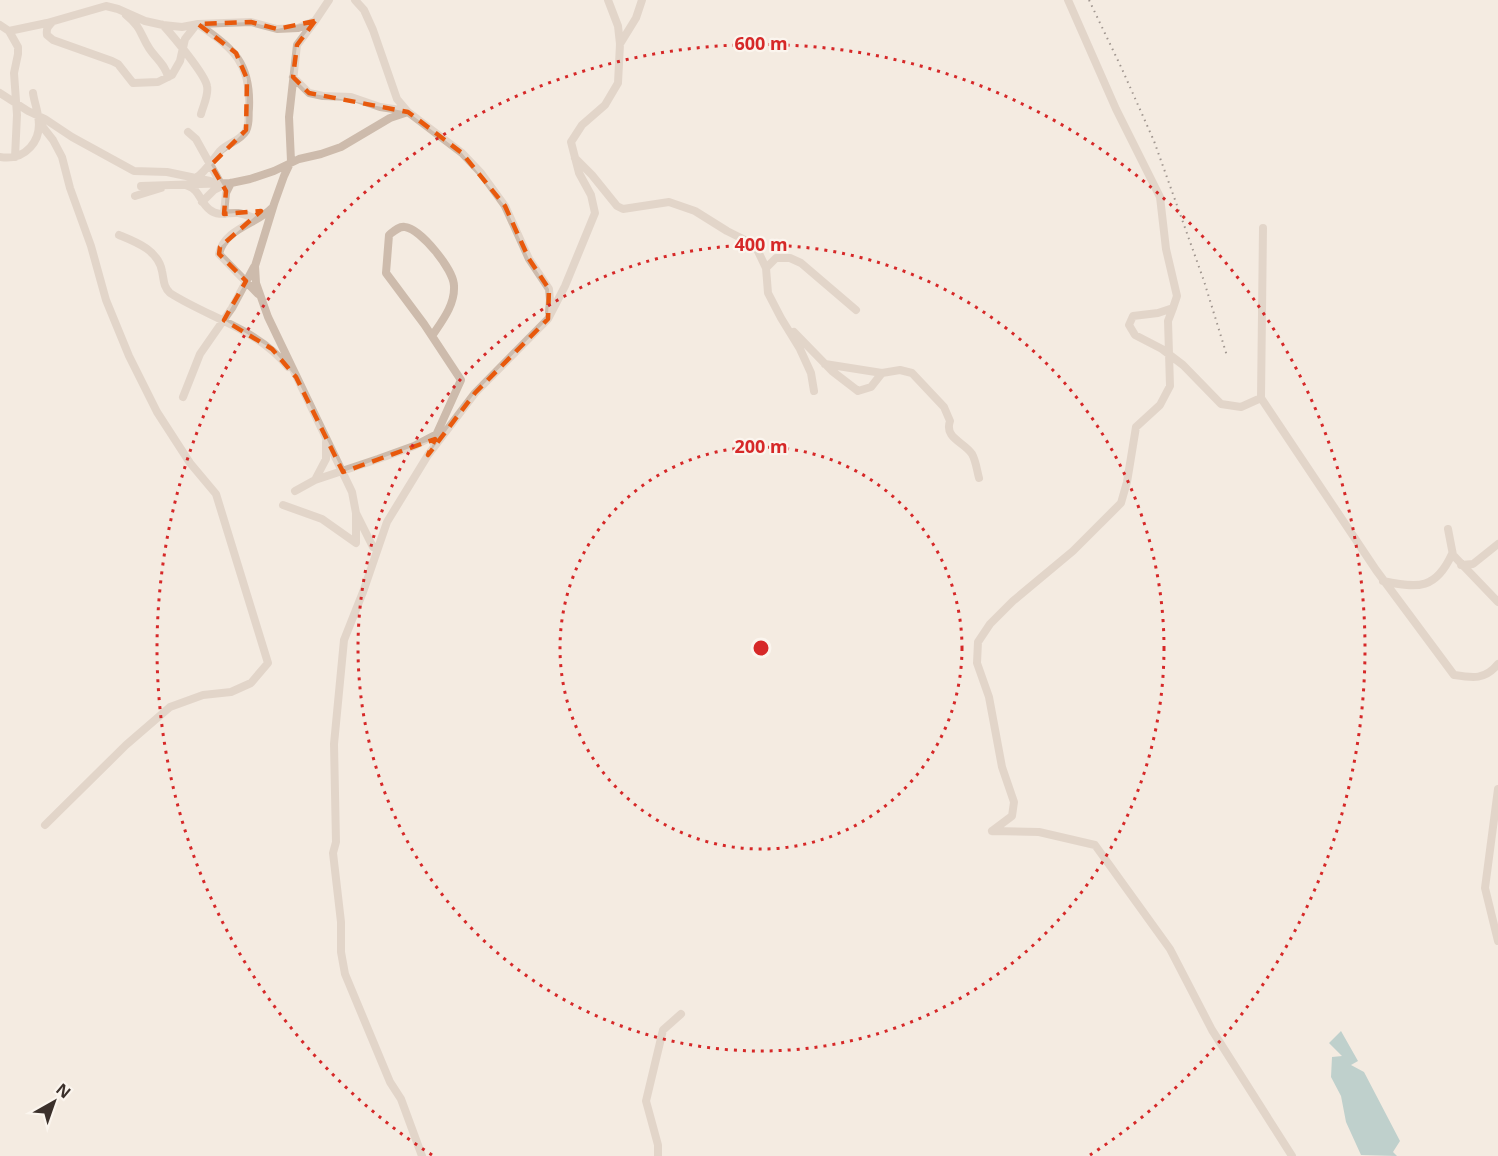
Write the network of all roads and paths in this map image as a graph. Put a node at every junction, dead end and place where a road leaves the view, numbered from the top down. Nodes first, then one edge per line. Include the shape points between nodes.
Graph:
1 (329, 0) edge
2 (355, 0) edge
3 (608, 0) edge
4 (642, 0) edge
5 (1068, 0) edge
6 (118, 9) junction
7 (315, 21) junction
8 (52, 22) junction
9 (197, 24) junction
10 (0, 25) edge
11 (163, 25) junction
12 (9, 31) junction
13 (620, 44) junction
14 (183, 51) junction
15 (168, 77) junction
16 (293, 77) junction
17 (0, 93) edge
18 (33, 93) dead end
19 (15, 103) junction
20 (408, 112) junction
21 (201, 114) dead end
22 (38, 116) junction
23 (188, 132) dead end
24 (573, 156) junction
25 (15, 157) junction
26 (0, 158) edge
27 (291, 162) junction
28 (211, 165) junction
29 (197, 178) junction
30 (184, 184) junction
31 (226, 184) junction
32 (141, 186) dead end
33 (165, 186) junction
34 (135, 196) dead end
35 (202, 202) junction
36 (273, 207) junction
37 (224, 214) junction
38 (257, 219) junction
39 (1263, 228) dead end
40 (119, 235) dead end
41 (255, 266) junction
42 (766, 268) junction
43 (246, 281) junction
44 (259, 295) junction
45 (1173, 308) junction
46 (856, 310) dead end
47 (779, 316) junction
48 (548, 319) junction
49 (224, 320) junction
50 (432, 336) junction
51 (1168, 353) junction
52 (825, 364) junction
53 (882, 374) junction
54 (296, 377) junction
55 (814, 391) dead end
56 (183, 397) dead end
57 (1261, 399) junction
58 (437, 434) junction
59 (326, 435) junction
60 (428, 455) junction
61 (343, 472) junction
62 (979, 478) dead end
63 (315, 480) junction
64 (295, 491) dead end
65 (283, 505) dead end
66 (356, 513) junction
67 (1448, 529) dead end
68 (1498, 544) edge
69 (373, 547) dead end
70 (1452, 554) junction
71 (1461, 565) junction
72 (1383, 581) junction
73 (1498, 602) edge
74 (1498, 664) edge
75 (1498, 789) edge
76 (45, 825) dead end
77 (1498, 941) edge
78 (681, 1014) dead end
79 (422, 1156) edge
80 (658, 1156) edge
81 (1292, 1156) edge

1 - 7 street
2 - 20 street via 373,30 397,99
3 - 13 street
4 - 13 street
5 - 45 street via 1160,197 1177,296
6 - 8 street via 99,7
6 - 11 street
6 - 15 street via 142,31
7 - 9 street via 298,28 277,29 251,22
7 - 16 street via 297,45
8 - 12 street
8 - 15 street via 46,30 52,40 118,64 133,83 158,82
9 - 11 street
9 - 14 street via 185,39
9 - 28 street via 236,53 247,80 249,123 242,136 219,152
10 - 12 street
11 - 14 street
12 - 19 street via 18,47
13 - 24 street via 618,83 605,105 582,125 571,142
14 - 15 street via 177,68
14 - 21 street via 207,87
16 - 20 street via 309,93 351,97 380,108
16 - 27 street via 289,117
17 - 19 street
18 - 22 street
19 - 22 street
19 - 25 street
20 - 27 street via 390,118 341,147
20 - 48 street via 462,153 505,206 529,260 549,289
22 - 25 street via 34,143
22 - 29 street via 134,171
22 - 76 street via 62,157 106,300 129,356 190,464 216,494 268,663 251,683 231,692 203,695 170,707
23 - 28 street
24 - 42 street via 617,206 623,209 669,202 695,211 755,245
24 - 48 street via 595,213
25 - 26 street
27 - 31 street via 274,171
27 - 36 street
28 - 29 street
28 - 31 street
29 - 30 street
29 - 31 street
30 - 31 street
30 - 33 street
30 - 35 street via 196,190
31 - 35 street
31 - 37 street
32 - 33 street
33 - 34 street
35 - 37 street via 210,211
36 - 38 street
36 - 41 street
37 - 38 street via 239,213
38 - 43 street via 229,236 220,247 219,254
39 - 57 street
40 - 49 street via 152,254 170,293
41 - 43 street
41 - 44 street
42 - 46 street via 776,258 801,263
42 - 47 street via 768,293
43 - 44 street
43 - 49 street
44 - 54 street
45 - 51 street via 1168,321
45 - 51 street via 1133,316 1129,325 1135,335
47 - 52 street
47 - 55 street via 801,349
48 - 60 street via 475,393
49 - 54 street via 272,350
49 - 56 street via 200,354
50 - 50 street via 386,273 389,235 398,228 412,230 450,270 454,284 452,301
50 - 58 street via 462,380
51 - 57 street via 1221,404 1241,407
51 - 81 street via 1170,386 1160,405 1136,427 1121,503 1073,551 1013,601 978,642 977,663 1014,802 1012,816 992,831 1039,832 1095,845 1170,949 1212,1030
52 - 53 street
52 - 53 street via 858,391 871,387
53 - 62 street via 900,370 912,373 944,406 951,437 973,455
54 - 59 street
57 - 72 street
58 - 60 street
58 - 61 street
59 - 61 street
59 - 63 street via 326,459
60 - 79 street via 387,522 344,640 334,744 333,853 345,974
61 - 63 street
61 - 66 street
63 - 64 street
65 - 66 street via 322,519 356,543
66 - 69 street
67 - 70 street
68 - 71 street via 1473,564
70 - 71 street
70 - 72 street via 1434,581 1421,586
71 - 73 street
72 - 74 street via 1454,675 1475,678
75 - 77 street via 1485,888
78 - 80 street via 663,1030 646,1101

